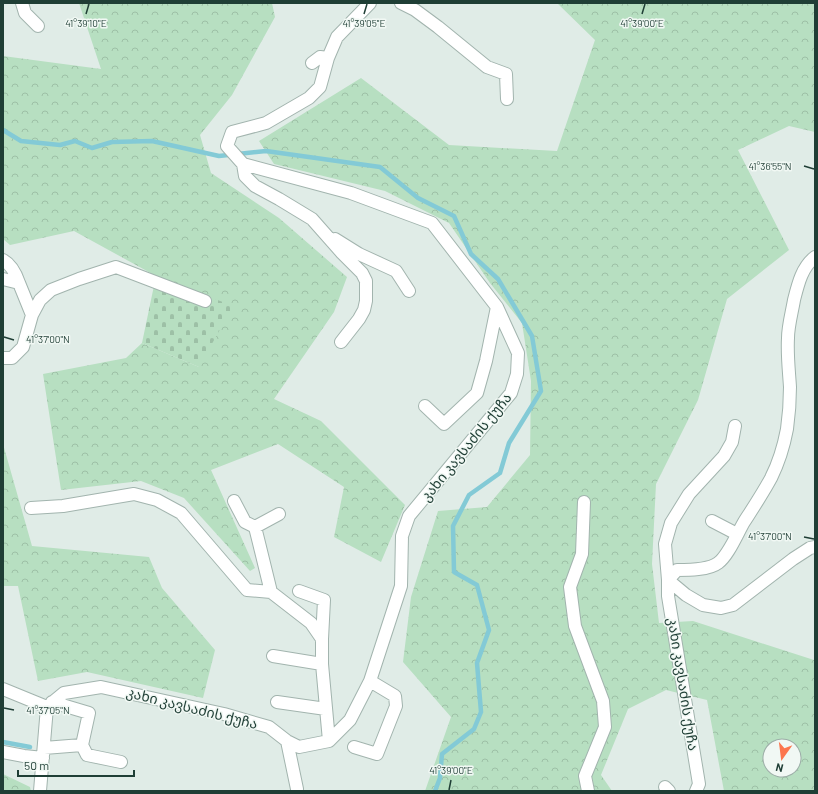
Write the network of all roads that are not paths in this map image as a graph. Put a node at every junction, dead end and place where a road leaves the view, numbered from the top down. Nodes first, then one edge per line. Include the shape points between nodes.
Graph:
1 (22, 3) edge
2 (370, 3) edge
3 (401, 3) edge
4 (38, 26) dead end
5 (328, 58) junction
6 (312, 63) dead end
7 (507, 98) dead end
8 (243, 164) junction
9 (324, 231) junction
10 (815, 257) edge
11 (3, 260) edge
12 (3, 279) edge
13 (19, 283) junction
14 (409, 291) dead end
15 (205, 301) dead end
16 (497, 307) junction
17 (32, 315) junction
18 (341, 342) dead end
19 (3, 358) edge
20 (425, 406) dead end
21 (736, 426) dead end
22 (234, 501) dead end
23 (584, 502) dead end
24 (31, 508) dead end
25 (279, 514) dead end
26 (712, 521) dead end
27 (255, 527) junction
28 (737, 534) junction
29 (815, 547) edge
30 (668, 580) junction
31 (300, 591) dead end
32 (271, 592) junction
33 (322, 639) junction
34 (273, 656) dead end
35 (322, 664) junction
36 (370, 681) junction
37 (3, 689) edge
38 (277, 702) dead end
39 (50, 704) junction
40 (326, 709) junction
41 (287, 741) junction
42 (329, 741) junction
43 (82, 745) junction
44 (354, 747) dead end
45 (3, 752) edge
46 (43, 753) junction
47 (121, 762) dead end
48 (297, 789) dead end
49 (40, 791) edge
50 (588, 791) edge
51 (696, 791) edge

1 - 4 street via 25,13
2 - 5 street via 337,37
3 - 7 street via 438,27 487,67 506,74
5 - 6 street via 320,57
5 - 8 street via 320,87 309,98 266,123 232,132 227,146
8 - 9 street via 245,176 255,186 312,219
8 - 16 street, კახი კავსაძის ქუჩა via 351,193 432,223
9 - 14 street via 359,254 396,271
9 - 18 street via 362,272 366,281 364,310
10 - 28 street via 810,261 797,285 788,337 790,408 778,460 771,477
11 - 13 street via 16,273
12 - 13 street
13 - 17 street
15 - 17 street via 116,267 51,290 40,300
16 - 20 street via 478,393 444,424
16 - 36 street, კახი კავსაძის ქუჩა via 518,353 518,374 511,393 409,516 402,536 401,586
17 - 19 street via 23,347 12,358
21 - 30 street, კახი კავსაძის ქუჩა via 732,442 724,456 689,494 671,523 665,544
22 - 27 street via 245,522
23 - 50 street via 582,554 570,587 575,626 602,701 605,727 584,776
24 - 32 street via 62,506 134,494 157,500 181,513 247,590
25 - 27 street
26 - 28 street
27 - 32 street
28 - 30 street via 718,564 706,568 677,570
29 - 30 street via 793,558 733,605 721,608 703,605
30 - 51 street, კახი კავსაძის ქუჩა via 668,596 699,784
31 - 33 street via 324,600
32 - 33 street via 311,623
33 - 35 street
34 - 35 street
35 - 40 street
36 - 42 street, კახი კავსაძის ქუჩა via 350,720
36 - 44 street via 394,696 396,706 377,754
37 - 39 street
38 - 40 street
39 - 41 street, კახი კავსაძის ქუჩა via 64,693 101,687 224,714 269,727
39 - 43 street via 89,714
39 - 46 street
40 - 42 street
41 - 42 street, კახი კავსაძის ქუჩა via 299,746
41 - 48 street
43 - 46 street
43 - 47 street via 87,755
45 - 46 street via 24,756
46 - 49 street

